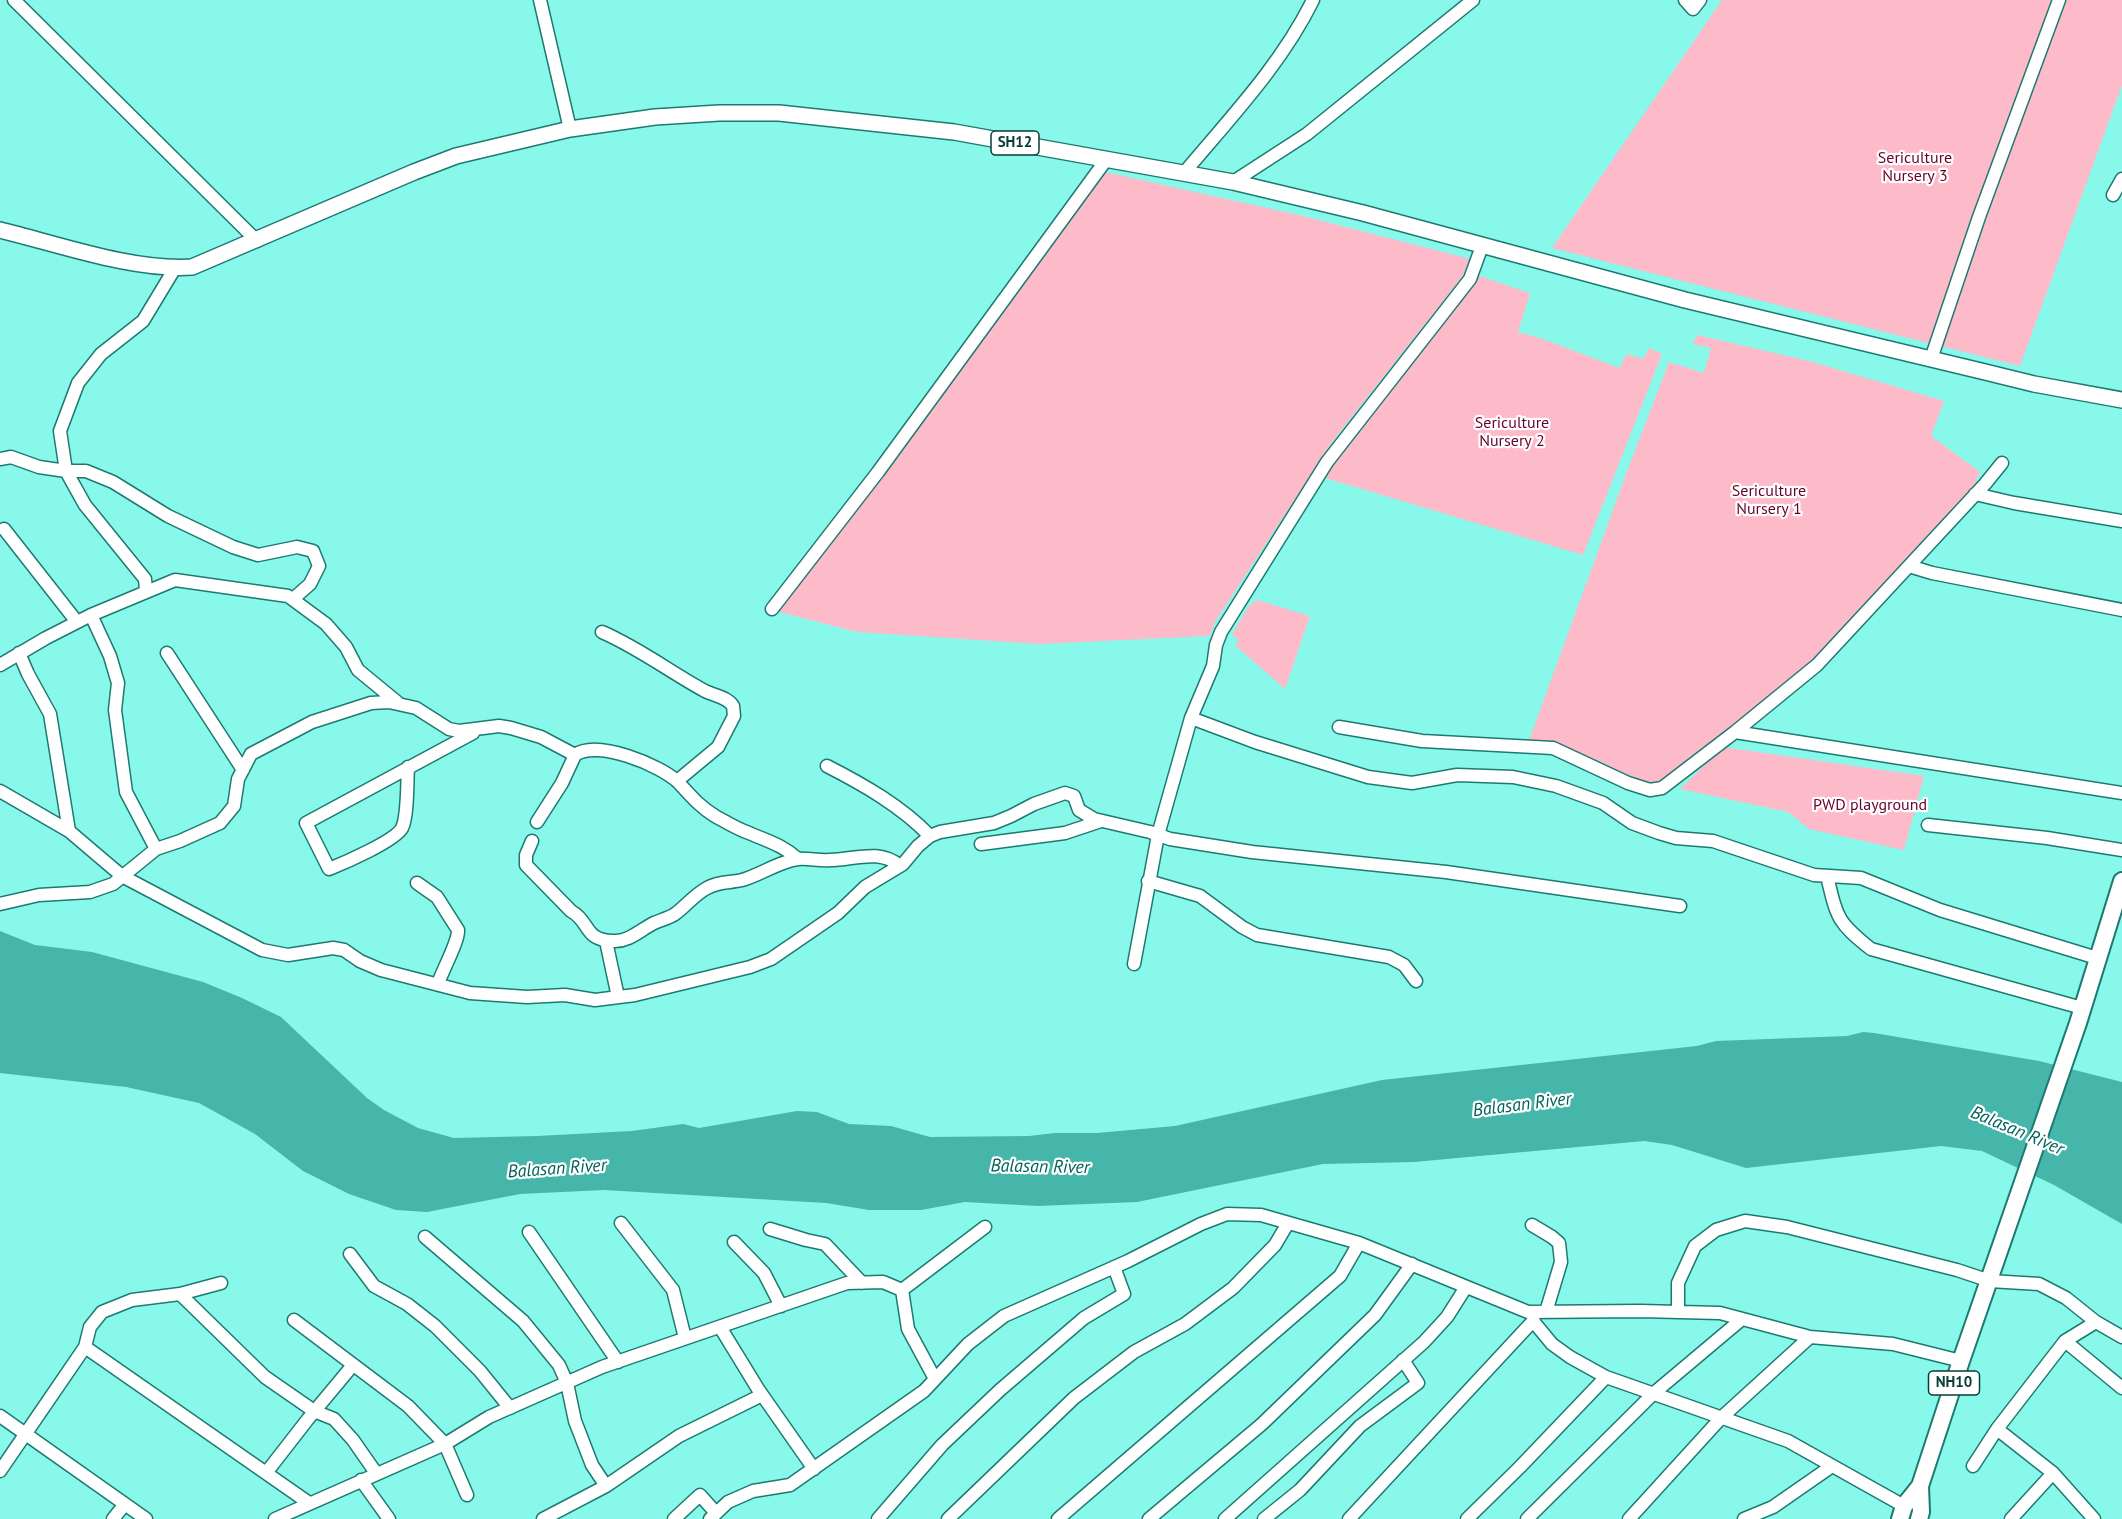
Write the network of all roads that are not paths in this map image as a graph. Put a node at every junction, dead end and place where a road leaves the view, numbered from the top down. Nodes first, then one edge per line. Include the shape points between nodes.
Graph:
1 (14, 0) edge
2 (540, 0) edge
3 (1313, 0) edge
4 (1473, 0) edge
5 (1685, 0) edge
6 (1700, 0) edge
7 (2059, 0) edge
8 (570, 129) junction
9 (1106, 160) junction
10 (1184, 173) junction
11 (2122, 179) edge
12 (1233, 182) junction
13 (2113, 195) dead end
14 (0, 230) edge
15 (257, 241) junction
16 (1482, 246) junction
17 (175, 268) junction
18 (1931, 359) junction
19 (2122, 400) edge
20 (0, 459) edge
21 (2002, 463) dead end
22 (66, 471) junction
23 (1975, 494) junction
24 (2122, 521) edge
25 (4, 529) dead end
26 (1909, 566) junction
27 (146, 591) junction
28 (293, 599) junction
29 (772, 609) dead end
30 (2122, 610) edge
31 (91, 615) junction
32 (78, 621) junction
33 (602, 632) dead end
34 (167, 652) dead end
35 (20, 653) junction
36 (0, 665) edge
37 (398, 703) junction
38 (1191, 718) junction
39 (1339, 727) dead end
40 (478, 730) junction
41 (1735, 732) junction
42 (575, 755) junction
43 (827, 766) dead end
44 (408, 767) junction
45 (243, 770) junction
46 (677, 781) junction
47 (0, 792) edge
48 (2122, 793) edge
49 (1102, 821) junction
50 (537, 822) dead end
51 (1928, 825) dead end
52 (69, 831) junction
53 (1158, 835) junction
54 (930, 837) junction
55 (532, 841) dead end
56 (981, 844) dead end
57 (156, 849) junction
58 (2122, 850) edge
59 (798, 859) junction
60 (900, 866) junction
61 (122, 876) junction
62 (1827, 876) junction
63 (1148, 881) junction
64 (2122, 881) edge
65 (417, 883) dead end
66 (0, 904) edge
67 (1680, 906) dead end
68 (606, 941) junction
69 (2097, 958) junction
70 (1134, 964) dead end
71 (1416, 981) dead end
72 (438, 984) junction
73 (618, 997) junction
74 (2080, 1016) junction
75 (1288, 1222) junction
76 (621, 1223) dead end
77 (1532, 1225) dead end
78 (985, 1227) dead end
79 (770, 1229) dead end
80 (529, 1232) dead end
81 (425, 1237) dead end
82 (734, 1242) dead end
83 (1359, 1243) junction
84 (350, 1254) dead end
85 (1412, 1264) junction
86 (1114, 1267) junction
87 (1990, 1281) junction
88 (221, 1283) dead end
89 (862, 1283) junction
90 (1467, 1287) junction
91 (902, 1290) junction
92 (180, 1294) junction
93 (781, 1306) junction
94 (1678, 1312) junction
95 (1538, 1315) junction
96 (1742, 1319) junction
97 (294, 1320) dead end
98 (2096, 1322) junction
99 (720, 1327) junction
100 (1810, 1337) junction
101 (2122, 1337) edge
102 (685, 1338) junction
103 (2065, 1341) junction
104 (85, 1347) junction
105 (1403, 1360) junction
106 (1961, 1361) junction
107 (618, 1362) junction
108 (353, 1365) junction
109 (1606, 1377) junction
110 (935, 1379) junction
111 (567, 1383) junction
112 (2122, 1388) edge
113 (1654, 1393) junction
114 (762, 1395) junction
115 (510, 1408) junction
116 (314, 1411) junction
117 (0, 1416) edge
118 (1721, 1418) junction
119 (1997, 1429) junction
120 (26, 1436) junction
121 (445, 1444) junction
122 (1832, 1466) junction
123 (1972, 1466) dead end
124 (814, 1469) junction
125 (0, 1472) edge
126 (266, 1473) junction
127 (376, 1473) junction
128 (2053, 1473) junction
129 (361, 1480) junction
130 (606, 1486) junction
131 (1920, 1486) junction
132 (468, 1495) dead end
133 (309, 1503) junction
134 (125, 1504) junction
135 (1902, 1512) edge
136 (560, 1516) edge
137 (713, 1516) edge
138 (278, 1518) edge
139 (113, 1519) edge
140 (146, 1519) edge
141 (389, 1519) edge
142 (543, 1519) edge
143 (674, 1519) edge
144 (878, 1519) edge
145 (948, 1519) edge
146 (1058, 1519) edge
147 (1149, 1519) edge
148 (1225, 1519) edge
149 (1264, 1519) edge
150 (1349, 1519) edge
151 (1467, 1519) edge
152 (1527, 1519) edge
153 (1629, 1519) edge
154 (1744, 1519) edge
155 (1919, 1519) edge
156 (2011, 1519) edge
157 (2094, 1519) edge

1 - 15 street
2 - 8 street
3 - 10 street via 1274,66
4 - 12 street via 1307,134
5 - 6 street via 1693,9
7 - 18 street
8 - 9 main road, SH12 via 655,117 779,113 954,132
8 - 15 main road, SH12 via 456,156
9 - 10 main road, SH12
9 - 29 street
10 - 12 main road, SH12
11 - 13 street
12 - 16 main road, SH12
14 - 17 main road, SH12 via 121,260
15 - 17 main road, SH12 via 192,267
16 - 18 main road, SH12
16 - 38 street via 1470,279 1327,462 1225,626
17 - 22 street via 143,321 101,354 78,382 60,431
18 - 19 main road, SH12
20 - 22 street via 11,457
21 - 23 street
22 - 27 street via 85,505 145,579
22 - 28 street via 86,471 113,482 168,516 233,547 258,555 297,547 313,551 319,566 310,584
23 - 24 street
23 - 26 street
25 - 32 street
26 - 30 street
26 - 41 street via 1816,665
27 - 28 street via 175,580
27 - 31 street
28 - 37 street via 326,624 358,669
31 - 32 street
31 - 57 street via 118,683 115,710 126,792
32 - 35 street
33 - 46 street via 734,706 734,716 718,747
34 - 45 street
35 - 36 street
35 - 52 street via 50,714
37 - 40 street via 420,710 449,729
37 - 45 street via 371,703 312,722 251,754
38 - 53 street
38 - 62 street via 1368,777 1412,783 1457,775 1513,777 1556,786 1603,803 1632,823 1659,833 1713,841
39 - 41 street via 1422,741 1553,748 1628,783 1654,790 1667,785
40 - 42 street via 511,728 541,737
40 - 44 street
41 - 48 street
42 - 46 street via 592,750 635,758
42 - 50 street
43 - 54 street via 869,788
44 - 44 street via 400,831 329,869 306,823
45 - 57 street via 234,806 220,823
46 - 59 street via 694,801 715,816 779,845
47 - 52 street
49 - 53 street
49 - 54 street via 1085,815 1074,796 1065,793 994,823
49 - 56 street via 1065,833
51 - 58 street
52 - 61 street
53 - 63 street
53 - 67 street via 1252,852 1446,872
54 - 60 street
55 - 68 street via 526,865 576,914 588,932
57 - 61 street
59 - 60 street via 876,856
59 - 68 street via 743,880 716,884 674,915 629,938
60 - 73 street via 865,887 838,912 771,959
61 - 66 street via 113,884 90,892 39,895
61 - 72 street via 262,950 288,955 325,948 344,950 373,967
62 - 69 street via 1861,878 1940,910
62 - 74 street via 1836,913 1846,929 1871,949
63 - 70 street
63 - 71 street via 1200,896 1257,935 1398,960
64 - 69 highway, NH10
65 - 72 street via 436,897 458,930
68 - 73 street
69 - 74 highway, NH10
72 - 73 street via 497,996 565,995 595,1000
74 - 87 highway, NH10
75 - 83 street
75 - 86 street via 1261,1215 1227,1214
75 - 145 street via 1275,1245 1233,1287 1185,1324 1134,1352 1074,1398
76 - 102 street via 673,1290
77 - 95 street via 1559,1243 1561,1262
78 - 91 street
79 - 89 street via 825,1244
80 - 107 street
81 - 111 street via 523,1321 559,1365
82 - 93 street via 764,1272
83 - 85 street
83 - 146 street via 1340,1276
84 - 115 street via 374,1286 407,1304 435,1326
85 - 90 street
85 - 147 street via 1375,1315 1262,1424
86 - 110 street via 1004,1316 968,1344
86 - 144 street via 1124,1294 1084,1318 1000,1390 942,1444
87 - 94 street via 1787,1227 1745,1221 1716,1230 1695,1246 1678,1283
87 - 98 street via 2039,1284 2066,1298
87 - 106 highway, NH10
88 - 92 street
89 - 91 street via 883,1282
89 - 93 street via 847,1283
90 - 95 street
90 - 105 street via 1447,1317
91 - 110 street via 908,1329
92 - 104 street via 132,1300 102,1312 90,1327
92 - 116 street via 265,1377
93 - 99 street
94 - 95 street
94 - 96 street via 1720,1313
95 - 109 street via 1552,1344
95 - 150 street
96 - 100 street
96 - 113 street
97 - 108 street
98 - 101 street
98 - 103 street
99 - 102 street
99 - 114 street
100 - 106 street via 1893,1344
100 - 118 street
102 - 107 street
103 - 112 street
103 - 119 street
104 - 120 street
104 - 126 street
105 - 148 street
105 - 149 street via 1418,1383 1360,1426 1300,1490
106 - 131 highway, NH10
107 - 111 street
108 - 116 street
108 - 121 street via 408,1406
109 - 113 street
109 - 151 street
110 - 124 street via 924,1391
111 - 115 street
111 - 130 street via 583,1443
113 - 118 street
113 - 152 street
114 - 124 street
114 - 130 street via 679,1436
115 - 121 street
116 - 126 street
116 - 127 street via 334,1419
117 - 120 street
118 - 122 street via 1788,1441
118 - 153 street
119 - 123 street
119 - 128 street
120 - 125 street
120 - 134 street
121 - 127 street
121 - 132 street
122 - 135 street
122 - 154 street via 1773,1507
124 - 137 street via 790,1485 753,1491 728,1502
126 - 133 street
127 - 129 street
128 - 156 street
128 - 157 street
129 - 133 street
129 - 141 street
130 - 136 street
131 - 135 highway, NH10
131 - 155 highway, NH10
133 - 138 street
134 - 139 street
134 - 140 street
136 - 142 street
137 - 143 street via 700,1495

